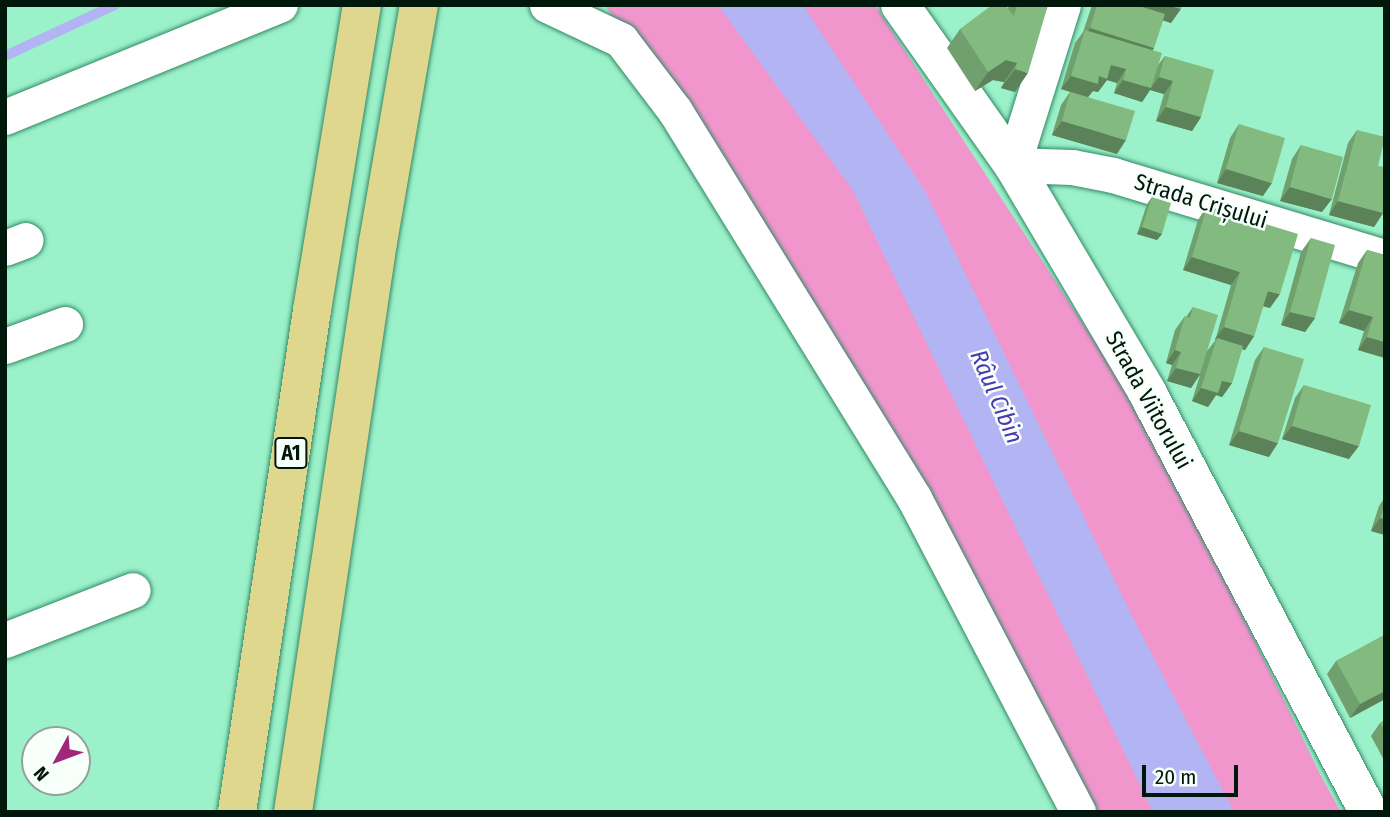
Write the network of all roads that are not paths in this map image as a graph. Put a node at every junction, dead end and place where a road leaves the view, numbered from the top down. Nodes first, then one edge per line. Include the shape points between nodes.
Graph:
1 (280, 5) edge
2 (362, 5) edge
3 (419, 5) edge
4 (547, 5) edge
5 (900, 5) edge
6 (1063, 5) edge
7 (5, 117) edge
8 (1013, 165) junction
9 (1385, 257) edge
10 (65, 324) dead end
11 (5, 346) edge
12 (133, 590) dead end
13 (5, 640) edge
14 (237, 812) edge
15 (293, 812) edge
16 (1078, 812) edge
17 (1368, 812) edge

1 - 7 street
2 - 14 highway, A1
3 - 15 highway
4 - 16 street via 621,40 675,111 914,498
5 - 8 street, Strada Viitorului
6 - 8 street
8 - 9 street, Strada Crișului via 1072,167 1113,175
8 - 17 street, Strada Viitorului via 1147,392
10 - 11 street
12 - 13 street

